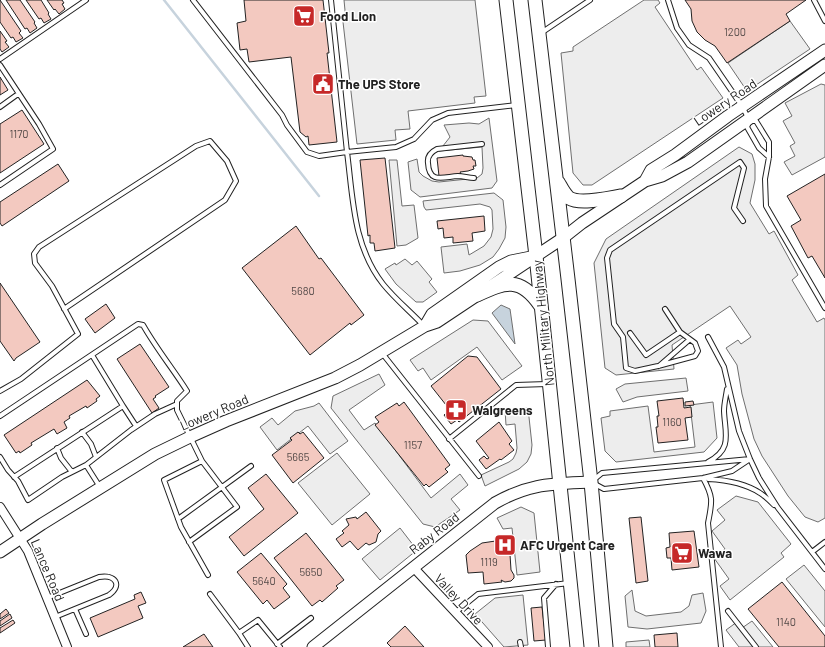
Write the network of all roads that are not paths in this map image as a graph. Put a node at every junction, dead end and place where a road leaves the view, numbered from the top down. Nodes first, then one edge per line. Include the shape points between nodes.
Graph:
1 (86, 0) edge
2 (193, 0) edge
3 (331, 0) edge
4 (506, 0) edge
5 (535, 0) edge
6 (590, 0) edge
7 (668, 0) edge
8 (814, 0) edge
9 (825, 21) edge
10 (539, 34) junction
11 (825, 50) edge
12 (0, 59) edge
13 (0, 65) edge
14 (825, 65) edge
15 (18, 94) junction
16 (517, 105) junction
17 (0, 107) edge
18 (742, 107) junction
19 (749, 120) junction
20 (482, 144) dead end
21 (347, 152) junction
22 (769, 157) junction
23 (474, 178) dead end
24 (556, 179) junction
25 (645, 181) junction
26 (0, 185) edge
27 (621, 196) junction
28 (743, 221) dead end
29 (563, 238) junction
30 (536, 256) junction
31 (477, 295) junction
32 (541, 306) junction
33 (825, 308) edge
34 (64, 309) junction
35 (665, 309) dead end
36 (425, 326) junction
37 (630, 332) dead end
38 (680, 332) junction
39 (708, 337) dead end
40 (689, 340) junction
41 (382, 352) junction
42 (92, 355) junction
43 (658, 366) junction
44 (549, 384) junction
45 (728, 387) junction
46 (0, 391) edge
47 (177, 404) junction
48 (123, 406) junction
49 (0, 416) edge
50 (136, 426) junction
51 (82, 432) junction
52 (190, 437) junction
53 (449, 439) junction
54 (57, 448) junction
55 (96, 456) junction
56 (0, 457) edge
57 (750, 459) junction
58 (202, 461) junction
59 (706, 464) junction
60 (86, 465) junction
61 (251, 466) dead end
62 (72, 472) junction
63 (479, 476) dead end
64 (14, 477) junction
65 (703, 478) junction
66 (591, 482) junction
67 (560, 484) junction
68 (100, 487) junction
69 (222, 488) junction
70 (0, 507) edge
71 (778, 508) junction
72 (178, 519) junction
73 (21, 538) junction
74 (189, 542) junction
75 (825, 542) edge
76 (0, 552) edge
77 (812, 552) junction
78 (413, 567) junction
79 (825, 569) edge
80 (208, 575) dead end
81 (571, 583) junction
82 (556, 584) junction
83 (210, 594) dead end
84 (47, 598) junction
85 (75, 609) junction
86 (728, 611) dead end
87 (456, 612) junction
88 (55, 618) junction
89 (311, 618) dead end
90 (240, 633) junction
91 (86, 634) dead end
92 (520, 642) dead end
93 (278, 645) edge
94 (67, 647) edge
95 (248, 647) edge
96 (313, 647) edge
97 (488, 647) edge
98 (521, 647) edge
99 (548, 647) edge
100 (577, 647) edge
101 (606, 647) edge
102 (721, 647) edge
103 (756, 647) edge

1 - 12 lane
2 - 21 lane via 282,115 307,152 319,156
3 - 21 lane
4 - 16 main road, North Military Highway
5 - 10 main road
6 - 10 lane
7 - 18 lane via 677,28 689,45 709,58
8 - 9 lane
10 - 24 main road
11 - 18 street, Lowery Road
13 - 15 lane
14 - 19 street, Lowery Road
15 - 17 lane
15 - 26 lane via 53,149
16 - 21 lane via 448,113 432,120 414,139 396,147
16 - 30 main road, North Military Highway
18 - 19 lane
18 - 25 street, Lowery Road via 651,170
19 - 22 lane via 747,127 759,148
19 - 22 lane via 756,121 769,142
19 - 25 street, Lowery Road via 688,162 662,176
20 - 23 lane via 437,149 428,157 429,171 435,178
21 - 36 lane via 356,223 368,260 384,285
22 - 33 lane via 765,179 766,206
24 - 27 main road via 567,197 574,200
24 - 29 main road
25 - 27 street, Lowery Road
27 - 29 street, Lowery Road
28 - 43 lane via 734,208 744,168 740,162 610,250 607,258 614,324 623,337 626,368 635,370
29 - 30 street, Lowery Road
29 - 66 main road
30 - 31 street, Lowery Road
30 - 32 main road, North Military Highway
30 - 36 street, Lowery Road via 512,261 499,267 432,314
31 - 32 main road via 493,288 519,285 534,296
31 - 36 street, Lowery Road via 437,322
32 - 44 main road, North Military Highway
34 - 34 lane via 36,262 34,254 39,247 196,146 210,141 228,161 236,181 225,200
34 - 46 lane via 78,334 21,379
35 - 38 lane
36 - 41 street, Lowery Road
37 - 38 lane via 646,355
38 - 40 lane
39 - 45 lane via 724,367
40 - 43 lane
40 - 43 lane via 695,343 698,351 695,356
41 - 52 street, Lowery Road via 335,378
41 - 53 lane
42 - 47 lane via 138,324 143,325 187,391
42 - 48 lane
42 - 49 lane
44 - 53 lane via 516,385
44 - 67 main road, North Military Highway
45 - 57 lane via 739,431
45 - 59 lane via 724,410 726,443 717,458
47 - 50 lane
47 - 52 lane via 177,410
48 - 50 lane
48 - 51 lane
50 - 55 lane
51 - 54 lane
51 - 55 lane
52 - 58 lane
52 - 68 street, Lowery Road via 155,454
53 - 63 lane
54 - 62 lane
54 - 64 lane
55 - 60 lane
56 - 64 lane
57 - 59 lane
57 - 65 lane via 732,471
57 - 71 lane
58 - 69 lane
58 - 72 lane via 164,480
59 - 66 lane via 602,473
60 - 62 lane
60 - 68 lane
61 - 69 lane
62 - 64 lane via 28,500
65 - 66 lane via 604,489
65 - 71 lane via 747,486
65 - 102 lane via 710,490 712,506 708,523
66 - 67 street, Raby Road
66 - 101 main road
67 - 78 street, Raby Road via 533,486 510,494
67 - 81 main road, North Military Highway
68 - 73 street, Lowery Road
69 - 72 lane
69 - 74 lane via 237,507
70 - 73 street, Lance Road
71 - 77 lane
72 - 74 lane
73 - 76 street, Lowery Road
73 - 84 street, Lance Road
74 - 80 lane
75 - 77 lane
77 - 79 lane
78 - 87 street, Valley Drive
78 - 96 street, Raby Road
81 - 82 lane
81 - 100 main road, North Military Highway
82 - 87 lane via 478,594
82 - 99 lane via 544,598
83 - 90 lane
84 - 85 lane via 99,577 112,577 116,587 114,592
84 - 88 street, Lance Road
85 - 88 lane
85 - 91 lane
86 - 103 lane
87 - 97 street, Valley Drive
88 - 94 street, Lance Road
89 - 93 lane
90 - 93 lane via 258,620
90 - 95 lane
92 - 98 lane

